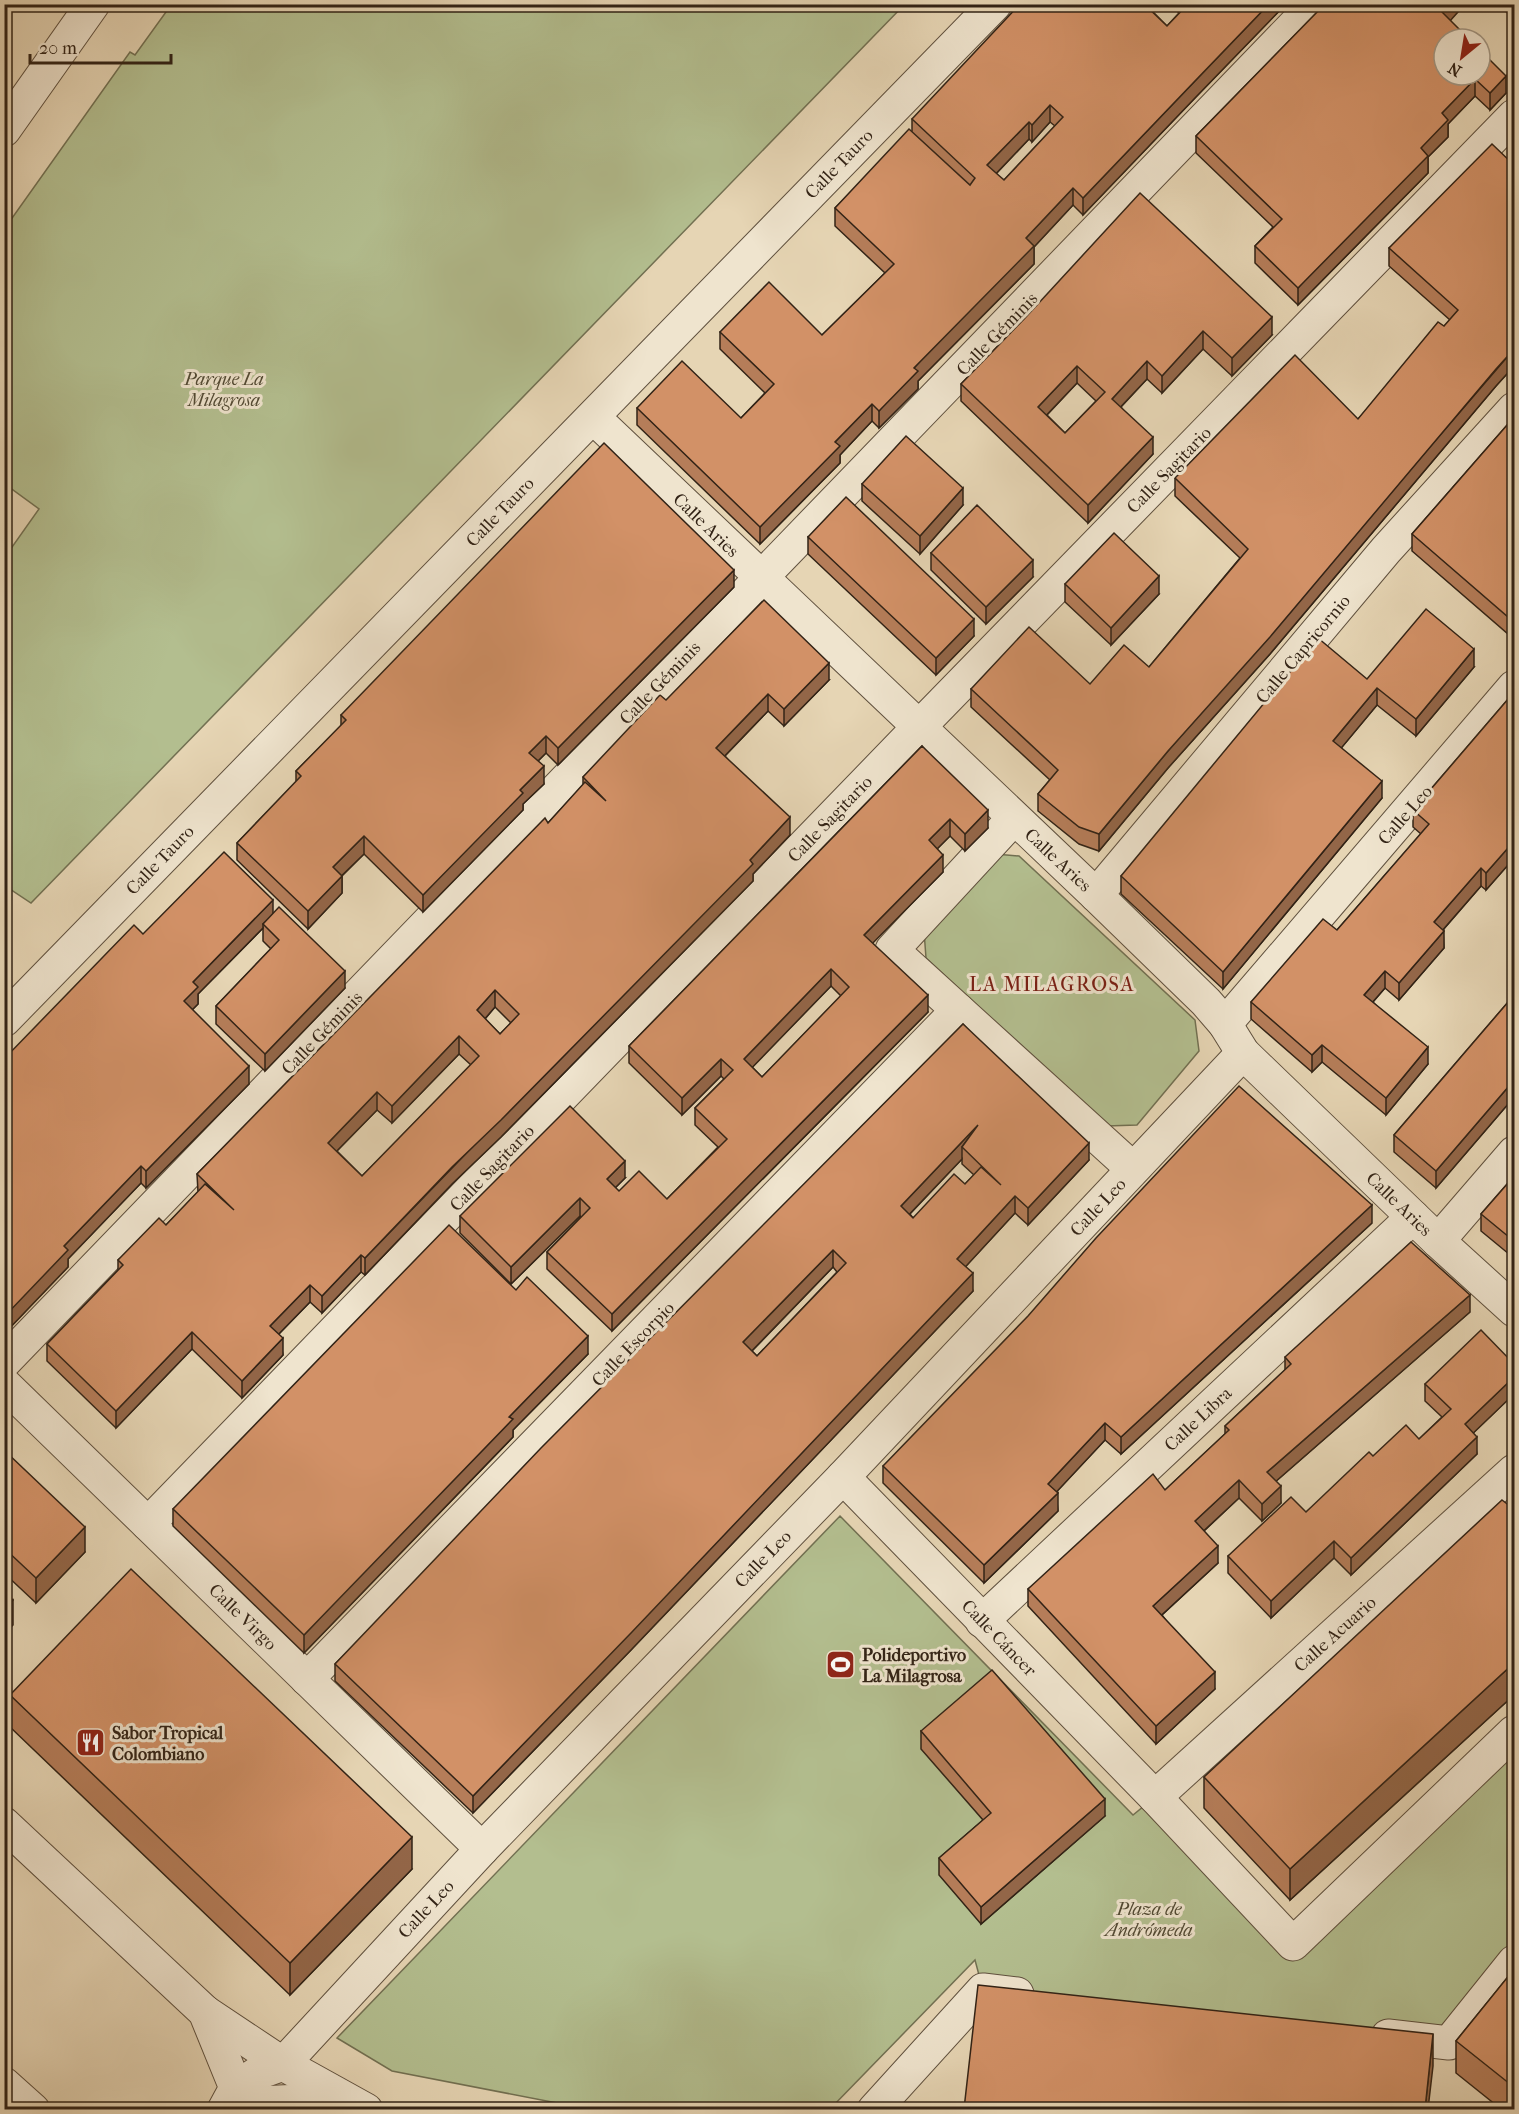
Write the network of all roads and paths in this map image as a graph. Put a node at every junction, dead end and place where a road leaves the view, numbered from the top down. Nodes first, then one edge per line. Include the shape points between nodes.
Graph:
1 (93, 4) edge
2 (994, 4) edge
3 (1315, 4) edge
4 (4, 129) edge
5 (1508, 135) edge
6 (1515, 409) edge
7 (593, 417) junction
8 (762, 578) junction
9 (1515, 687) edge
10 (919, 727) junction
11 (1014, 818) junction
12 (1096, 895) junction
13 (958, 1010) junction
14 (4, 1020) edge
15 (1225, 1024) junction
16 (1243, 1053) junction
17 (1515, 1153) edge
18 (1133, 1169) junction
19 (1413, 1217) junction
20 (1438, 1241) junction
21 (1515, 1310) edge
22 (4, 1362) edge
23 (4, 1384) edge
24 (1515, 1470) edge
25 (843, 1477) junction
26 (1489, 1493) junction
27 (1515, 1513) edge
28 (148, 1524) junction
29 (982, 1621) junction
30 (307, 1679) junction
31 (1515, 1732) edge
32 (1155, 1797) junction
33 (4, 1824) edge
34 (482, 1849) junction
35 (1515, 1962) edge
36 (1041, 1997) edge
37 (205, 2012) junction
38 (1356, 2032) edge
39 (283, 2064) junction
40 (4, 2084) edge
41 (229, 2102) edge
42 (362, 2108) edge
43 (33, 2109) edge
44 (874, 2109) edge

1 - 4 street
2 - 7 street, Calle Tauro
3 - 8 street, Calle Géminis
5 - 10 street, Calle Sagitario
6 - 12 street, Calle Capricornio via 1386,550
7 - 8 street, Calle Aries
7 - 14 street, Calle Tauro
8 - 10 street, Calle Aries
8 - 22 street, Calle Géminis
9 - 15 street, Calle Leo
10 - 11 street, Calle Aries
10 - 28 street, Calle Sagitario
11 - 12 street, Calle Aries
11 - 13 street via 892,950
12 - 15 street, Calle Aries
13 - 18 street
13 - 30 street, Calle Escorpio
15 - 16 street, Calle Aries
16 - 18 street, Calle Leo
16 - 19 street, Calle Aries
17 - 20 street
18 - 25 street, Calle Leo
19 - 20 street, Calle Aries
19 - 29 street, Calle Libra
20 - 21 street, Calle Aries
23 - 28 street, Calle Virgo
24 - 26 street, Calle Acuario
25 - 29 street, Calle Cáncer
25 - 34 street, Calle Leo
26 - 27 street
26 - 32 street, Calle Acuario
28 - 30 street, Calle Virgo
29 - 32 street, Calle Cáncer
30 - 34 street, Calle Virgo
31 - 32 street via 1293,1944
33 - 37 street
34 - 39 street, Calle Leo
35 - 38 street via 1449,2043
36 - 44 street via 983,1990
37 - 39 street
37 - 41 street
39 - 41 street via 258,2073
39 - 42 street
40 - 43 street
41 - 42 street via 305,2100

